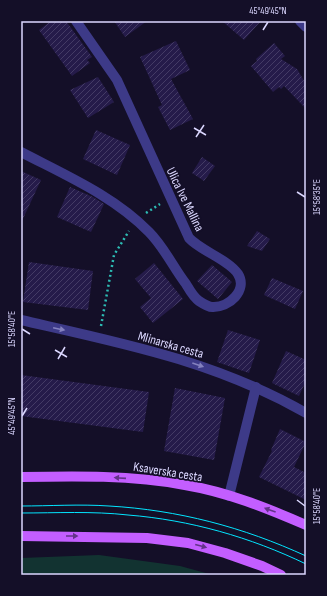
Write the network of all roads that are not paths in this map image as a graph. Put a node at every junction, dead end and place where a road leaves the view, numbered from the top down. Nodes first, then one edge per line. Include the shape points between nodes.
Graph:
1 (76, 21) edge
2 (300, 21) edge
3 (306, 27) edge
4 (21, 152) edge
5 (21, 320) edge
6 (256, 387) junction
7 (306, 413) edge
8 (21, 477) edge
9 (229, 496) junction
10 (306, 525) edge
11 (21, 536) edge
12 (281, 575) edge

1 - 4 street, Ulica Ive Mallina via 117,80 189,238 236,272 240,284 237,296 228,304 211,307 198,300 149,231 97,192
2 - 3 street
5 -> 6 street, Mlinarska cesta via 164,354
6 - 7 street, Mlinarska cesta
6 - 9 street
9 -> 8 main road, Ksaverska cesta via 157,480
10 -> 9 main road, Ksaverska cesta via 272,510
11 -> 12 main road via 147,538 188,543 225,553

